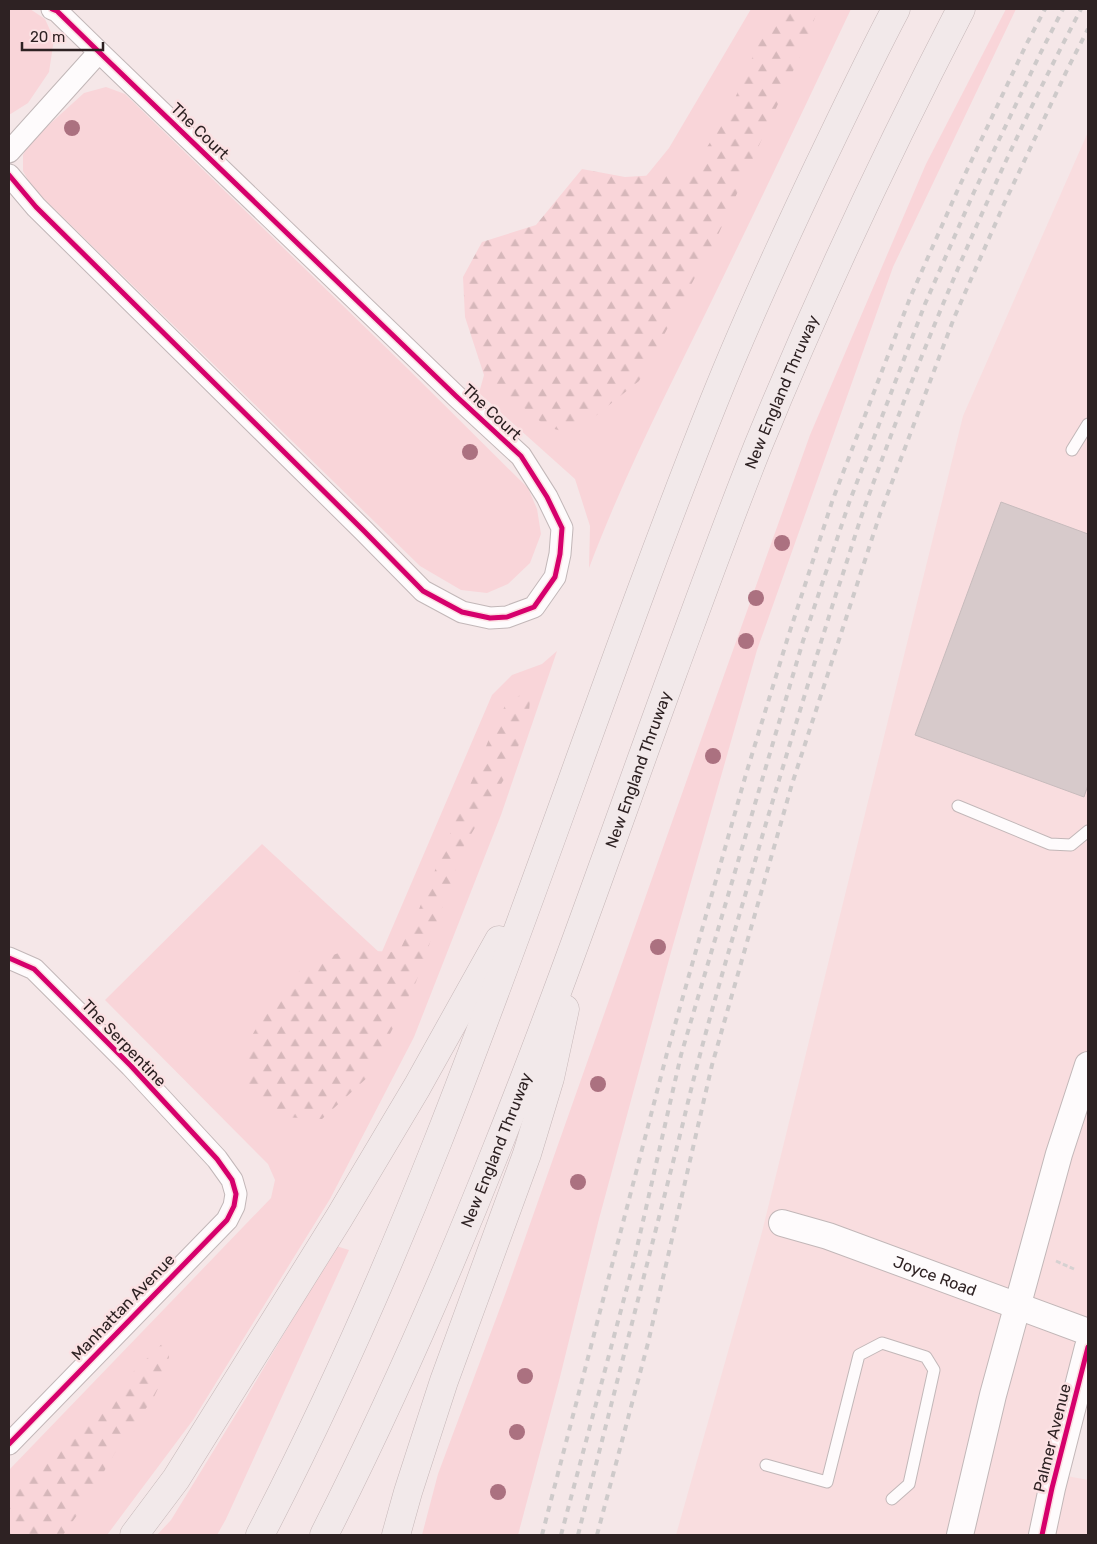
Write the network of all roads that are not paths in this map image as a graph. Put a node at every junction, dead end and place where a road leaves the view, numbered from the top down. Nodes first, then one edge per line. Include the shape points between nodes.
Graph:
1 (52, 9) edge
2 (896, 9) edge
3 (961, 9) edge
4 (99, 52) junction
5 (9, 152) edge
6 (9, 175) edge
7 (1088, 424) edge
8 (1072, 450) dead end
9 (958, 806) dead end
10 (1088, 831) edge
11 (542, 865) junction
12 (586, 913) junction
13 (9, 958) edge
14 (1088, 1064) edge
15 (232, 1180) joint
16 (782, 1223) dead end
17 (1017, 1306) junction
18 (1088, 1332) edge
19 (1088, 1347) edge
20 (9, 1444) edge
21 (766, 1466) dead end
22 (892, 1499) dead end
23 (134, 1535) edge
24 (260, 1535) edge
25 (324, 1535) edge
26 (396, 1535) edge
27 (960, 1535) edge
28 (1042, 1535) edge

1 - 4 street, The Court
2 - 11 highway via 796,213 715,398
3 - 12 highway, New England Thruway via 876,179 789,371 722,540
4 - 5 street
4 - 6 street, The Court via 521,456 562,528 554,577 534,607 507,617 490,618 462,612 423,591 36,207
7 - 8 lane
9 - 10 lane via 1050,844 1071,845
11 - 23 highway via 375,1159 176,1479
11 - 24 highway via 466,1068 394,1246 354,1340
12 - 25 highway, New England Thruway via 460,1240 413,1348
12 - 26 highway via 550,1078 527,1154 444,1381
13 - 15 street, The Serpentine via 34,970 137,1073 217,1159
14 - 17 street
15 - 20 street, Manhattan Avenue via 236,1194 227,1220
16 - 17 street, Joyce Road via 828,1236
17 - 18 street, Joyce Road
17 - 27 street
19 - 28 street, Palmer Avenue
21 - 22 lane via 827,1482 859,1355 882,1343 926,1357 934,1370 909,1484

